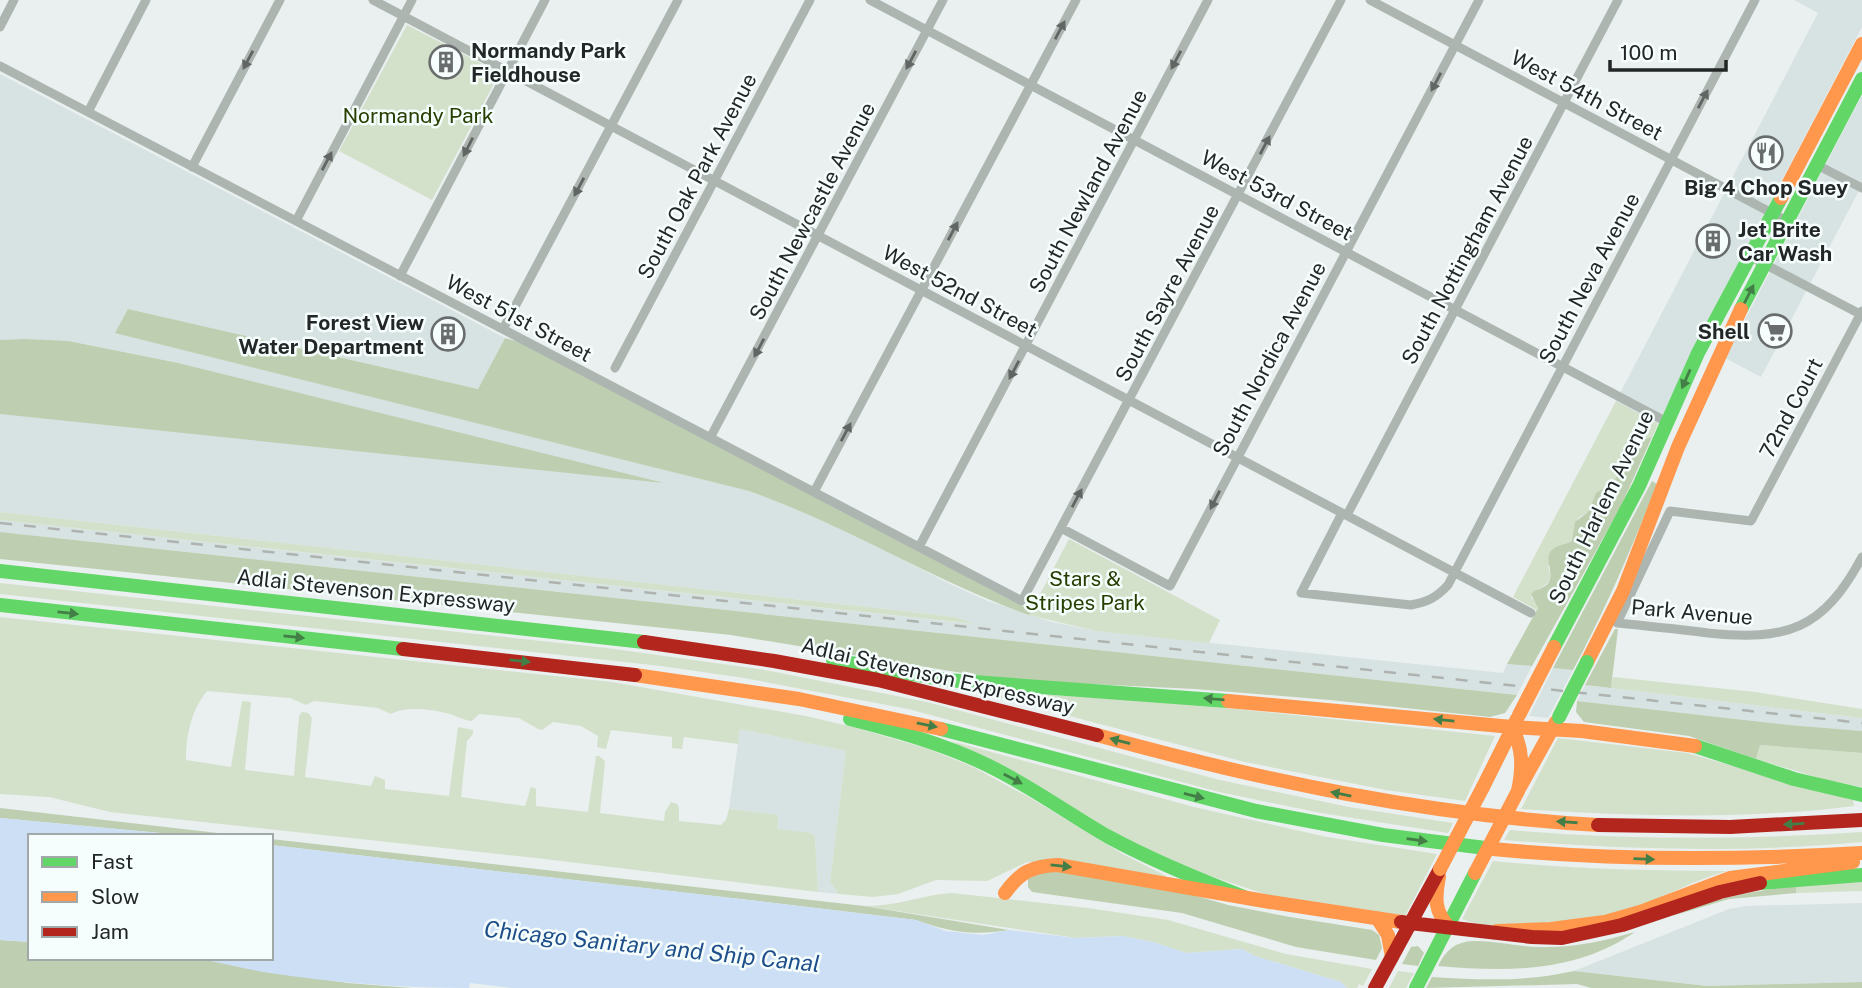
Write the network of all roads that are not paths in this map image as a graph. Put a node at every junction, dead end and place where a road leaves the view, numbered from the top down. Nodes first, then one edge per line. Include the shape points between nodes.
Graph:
1 (14, 0) edge
2 (146, 0) edge
3 (280, 0) edge
4 (373, 0) edge
5 (412, 0) edge
6 (545, 0) edge
7 (678, 0) edge
8 (810, 0) edge
9 (870, 0) edge
10 (943, 0) edge
11 (1076, 0) edge
12 (1208, 0) edge
13 (1341, 0) edge
14 (1370, 0) edge
15 (1479, 0) edge
16 (1618, 0) edge
17 (1755, 0) edge
18 (403, 16) junction
19 (0, 27) edge
20 (928, 30) junction
21 (1862, 44) edge
22 (1455, 45) junction
23 (0, 66) edge
24 (508, 71) junction
25 (1862, 79) edge
26 (1031, 85) junction
27 (1564, 103) junction
28 (88, 112) junction
29 (611, 126) junction
30 (1135, 139) junction
31 (1671, 159) junction
32 (1817, 165) junction
33 (192, 167) junction
34 (715, 181) junction
35 (1862, 188) edge
36 (1239, 195) junction
37 (1773, 214) junction
38 (296, 221) junction
39 (1787, 221) junction
40 (819, 236) junction
41 (1346, 252) junction
42 (1757, 261) junction
43 (400, 276) junction
44 (921, 290) junction
45 (1455, 309) junction
46 (1861, 313) edge
47 (503, 329) junction
48 (1027, 346) junction
49 (1562, 366) junction
50 (615, 369) dead end
51 (1129, 400) junction
52 (1667, 422) junction
53 (710, 438) junction
54 (1237, 457) junction
55 (814, 492) junction
56 (1344, 514) junction
57 (1061, 528) junction
58 (919, 547) junction
59 (1862, 557) edge
60 (0, 571) edge
61 (1454, 573) junction
62 (1301, 593) joint
63 (1022, 601) joint
64 (0, 605) edge
65 (1531, 613) dead end
66 (1617, 623) joint
67 (664, 644) junction
68 (716, 685) junction
69 (1561, 718) junction
70 (1516, 721) junction
71 (1582, 731) junction
72 (1518, 791) junction
73 (1862, 794) edge
74 (1862, 820) edge
75 (1862, 853) edge
76 (1862, 860) edge
77 (1440, 869) junction
78 (1862, 875) edge
79 (1005, 893) dead end
80 (1244, 898) junction
81 (1377, 918) junction
82 (1409, 923) junction
83 (1448, 928) junction
84 (1497, 931) junction
85 (1392, 957) junction
86 (1375, 988) edge
87 (1416, 988) edge

1 - 19 street
2 - 28 street
3 -> 33 street
4 - 18 street, West 52nd Street
5 - 18 street
6 - 24 street
7 - 29 street
8 - 34 street, South Oak Park Avenue
9 - 20 street, West 53rd Street
10 - 20 street, South Newcastle Avenue
26 -> 11 street
12 -> 30 street, South Newland Avenue
36 -> 13 street, South Sayre Avenue
14 - 22 street, West 54th Street
15 - 22 street, South Nordica Avenue
16 - 27 street, South Nottingham Avenue
31 -> 17 street, South Neva Avenue
18 - 24 street, West 52nd Street
38 -> 18 street
20 - 26 street, West 53rd Street
20 -> 40 street, South Newcastle Avenue
21 - 37 main road, South Harlem Avenue
22 - 27 street, West 54th Street
22 -> 41 street, South Nordica Avenue
23 - 28 street, West 51st Street
24 - 29 street, West 52nd Street
24 -> 43 street
25 - 32 main road, South Harlem Avenue
26 - 30 street, West 53rd Street
44 -> 26 street
27 - 31 street, West 54th Street
27 - 45 street, South Nottingham Avenue
28 - 33 street, West 51st Street
29 - 34 street, West 52nd Street
29 -> 47 street
30 - 36 street, West 53rd Street
30 - 48 street, South Newland Avenue
31 - 37 street, West 54th Street
31 - 49 street, South Neva Avenue
32 - 35 street
32 - 39 main road, South Harlem Avenue
33 - 38 street, West 51st Street
34 - 40 street, West 52nd Street
34 - 50 street, South Oak Park Avenue
36 - 41 street, West 53rd Street
36 - 51 street, South Sayre Avenue
37 - 39 street, West 54th Street
37 - 42 main road, South Harlem Avenue
38 - 43 street, West 51st Street
39 - 42 main road, South Harlem Avenue
40 - 44 street, West 52nd Street
40 -> 53 street, South Newcastle Avenue
41 - 45 street, West 53rd Street
41 - 54 street, South Nordica Avenue
42 - 46 street
42 -> 52 main road, South Harlem Avenue via 1698,353
69 -> 42 main road, South Harlem Avenue, bridge via 1623,591
43 - 47 street, West 51st Street
44 - 48 street, West 52nd Street
55 -> 44 street
45 - 49 street, West 53rd Street
45 - 56 street, South Nottingham Avenue
46 - 66 street, 72nd Court via 1751,521 1670,511
47 - 53 street, West 51st Street
48 - 51 street, West 52nd Street
48 -> 58 street, South Newland Avenue
49 - 52 street, West 53rd Street
49 - 61 street, South Neva Avenue
51 - 54 street, West 52nd Street
57 -> 51 street, South Sayre Avenue
52 - 70 main road, South Harlem Avenue, bridge via 1617,529
53 - 55 street, West 51st Street
54 - 56 street, West 52nd Street
54 -> 57 street, South Nordica Avenue via 1170,586
55 - 58 street, West 51st Street
56 - 61 street, West 52nd Street
56 - 62 street, South Nottingham Avenue
57 - 63 street, South Sayre Avenue
58 - 63 street, West 51st Street
59 - 66 street, Park Avenue via 1834,601 1815,617 1776,634 1748,637
60 - 67 main road, Adlai Stevenson Expressway
61 - 62 street, South Neva Avenue via 1440,594 1411,605
61 - 65 street, West 52nd Street
64 -> 68 main road
70 -> 67 main road via 1008,686 751,646
74 -> 67 main road, Adlai Stevenson Expressway via 1730,827 1627,825 1527,819 1367,798 1223,769 899,684
68 -> 75 main road via 947,729 1236,806 1384,835 1604,858 1729,860
68 -> 80 main road via 888,728 953,750 1018,781 1163,865
69 - 70 main road
69 - 71 main road
69 - 71 main road
69 - 72 main road, South Harlem Avenue
70 - 72 main road via 1522,752
70 - 77 main road, South Harlem Avenue, bridge
71 - 73 main road via 1695,746 1794,779
72 - 83 main road, South Harlem Avenue, bridge
76 - 84 main road via 1734,877 1595,925
77 - 82 main road, South Harlem Avenue
77 - 83 main road via 1435,904
78 - 84 main road via 1722,891 1631,923 1562,938 1525,938
79 -> 80 main road via 1017,875 1042,865
80 - 81 main road
81 - 82 main road
81 - 85 main road via 1388,935
82 - 83 main road
82 - 85 main road, South Harlem Avenue
83 - 84 main road
83 - 87 main road, South Harlem Avenue
85 - 86 main road, South Harlem Avenue

